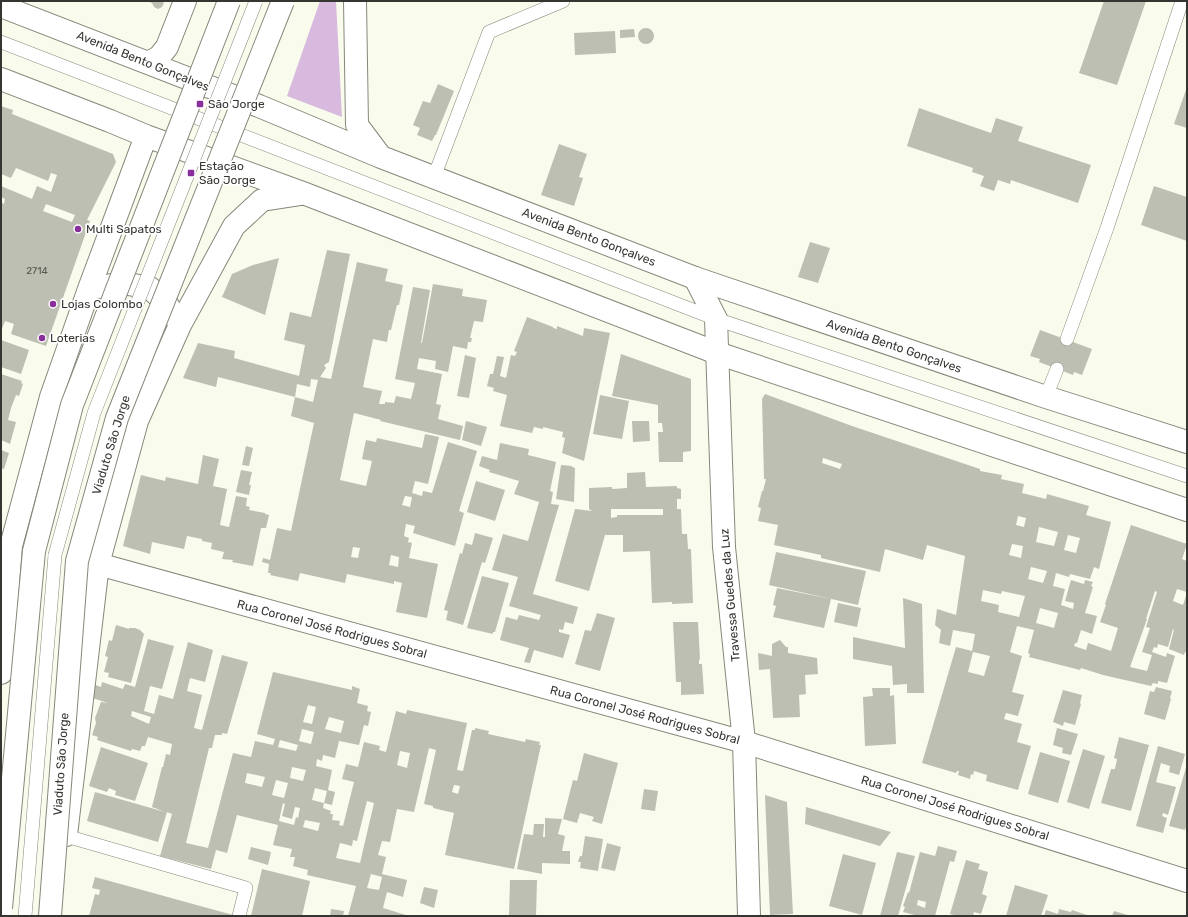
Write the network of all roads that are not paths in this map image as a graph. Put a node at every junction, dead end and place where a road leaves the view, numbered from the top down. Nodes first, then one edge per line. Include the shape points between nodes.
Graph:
1 (185, 1) edge
2 (228, 1) edge
3 (256, 1) edge
4 (283, 1) edge
5 (355, 1) edge
6 (563, 1) edge
7 (1182, 1) edge
8 (1, 6) edge
9 (1, 42) edge
10 (148, 63) junction
11 (1, 79) edge
12 (146, 136) junction
13 (381, 157) junction
14 (434, 177) junction
15 (303, 193) junction
16 (695, 278) junction
17 (89, 289) junction
18 (716, 319) junction
19 (180, 325) junction
20 (1067, 340) dead end
21 (717, 353) junction
22 (1056, 369) dead end
23 (1046, 397) junction
24 (1187, 442) edge
25 (1187, 476) edge
26 (1187, 510) edge
27 (98, 564) junction
28 (1, 673) edge
29 (744, 742) junction
30 (66, 836) junction
31 (1187, 881) edge
32 (1, 908) edge
33 (25, 916) edge
34 (50, 916) edge
35 (56, 916) edge
36 (239, 916) edge
37 (749, 916) edge

1 - 10 main road via 167,47 159,57
2 - 32 main road, bridge via 72,405 34,550
3 - 33 lane, Viaduto São Jorge, bridge via 94,413 55,555
4 - 34 main road, Viaduto São Jorge, bridge via 117,418 77,560
5 - 13 main road via 357,125
6 - 14 lane via 489,32
7 - 20 lane
8 - 10 main road, Avenida Bento Gonçalves
9 - 18 lane
10 - 13 main road, Avenida Bento Gonçalves
11 - 12 main road
12 - 15 main road
12 - 17 main road
13 - 14 main road, Avenida Bento Gonçalves
14 - 16 main road, Avenida Bento Gonçalves
15 - 19 main road via 262,200 234,226
15 - 21 main road
16 - 18 main road, Travessa Guedes da Luz
16 - 23 main road, Avenida Bento Gonçalves
17 - 19 main road via 123,283 150,288 167,304
17 - 28 main road via 51,397 11,546
18 - 21 main road, Travessa Guedes da Luz
18 - 25 lane
19 - 27 main road via 137,421
21 - 26 main road
21 - 29 main road, Travessa Guedes da Luz via 724,547
22 - 23 lane
23 - 24 main road, Avenida Bento Gonçalves
27 - 29 main road, Rua Coronel José Rodrigues Sobral
27 - 30 main road
29 - 31 main road, Rua Coronel José Rodrigues Sobral
29 - 37 main road, Travessa Guedes da Luz
30 - 35 main road
30 - 36 lane via 246,888

